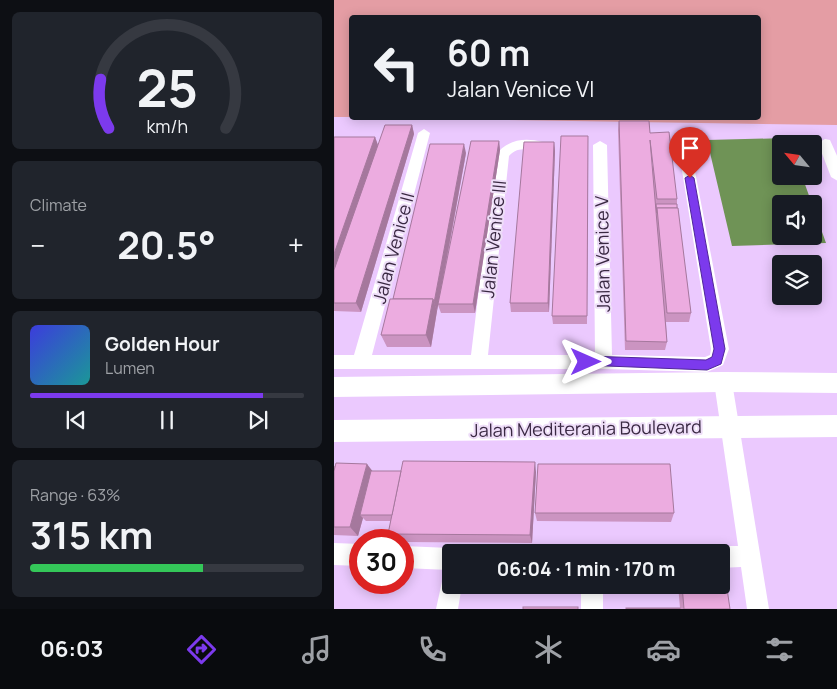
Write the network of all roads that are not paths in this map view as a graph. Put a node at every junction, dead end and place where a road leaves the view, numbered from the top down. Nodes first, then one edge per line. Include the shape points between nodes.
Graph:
1 (424, 133) dead end
2 (683, 140) dead end
3 (825, 142) dead end
4 (537, 145) edge
5 (600, 146) dead end
6 (837, 178) edge
7 (334, 362) edge
8 (361, 362) junction
9 (479, 362) junction
10 (604, 362) junction
11 (723, 382) junction
12 (837, 383) edge
13 (334, 387) edge
14 (730, 426) junction
15 (837, 426) edge
16 (334, 431) edge
17 (334, 554) edge
18 (349, 555) edge
19 (750, 556) junction
20 (414, 557) edge
21 (730, 557) edge
22 (442, 559) edge
23 (450, 594) edge
24 (592, 594) edge
25 (448, 609) edge
26 (592, 609) edge
27 (758, 609) edge

1 - 8 street, Jalan Venice II
2 - 10 street via 720,349 717,360 707,365
3 - 6 street
4 - 9 street, Jalan Venice III via 510,146 502,156
5 - 10 street, Jalan Venice V
7 - 8 street
8 - 9 street
9 - 10 street
11 - 12 street
11 - 13 street
11 - 14 street
14 - 15 street, Jalan Mediterania Boulevard
14 - 16 street, Jalan Mediterania Boulevard
14 - 19 street
17 - 18 street
19 - 21 street
19 - 27 street
20 - 22 street
23 - 25 street
24 - 26 street

